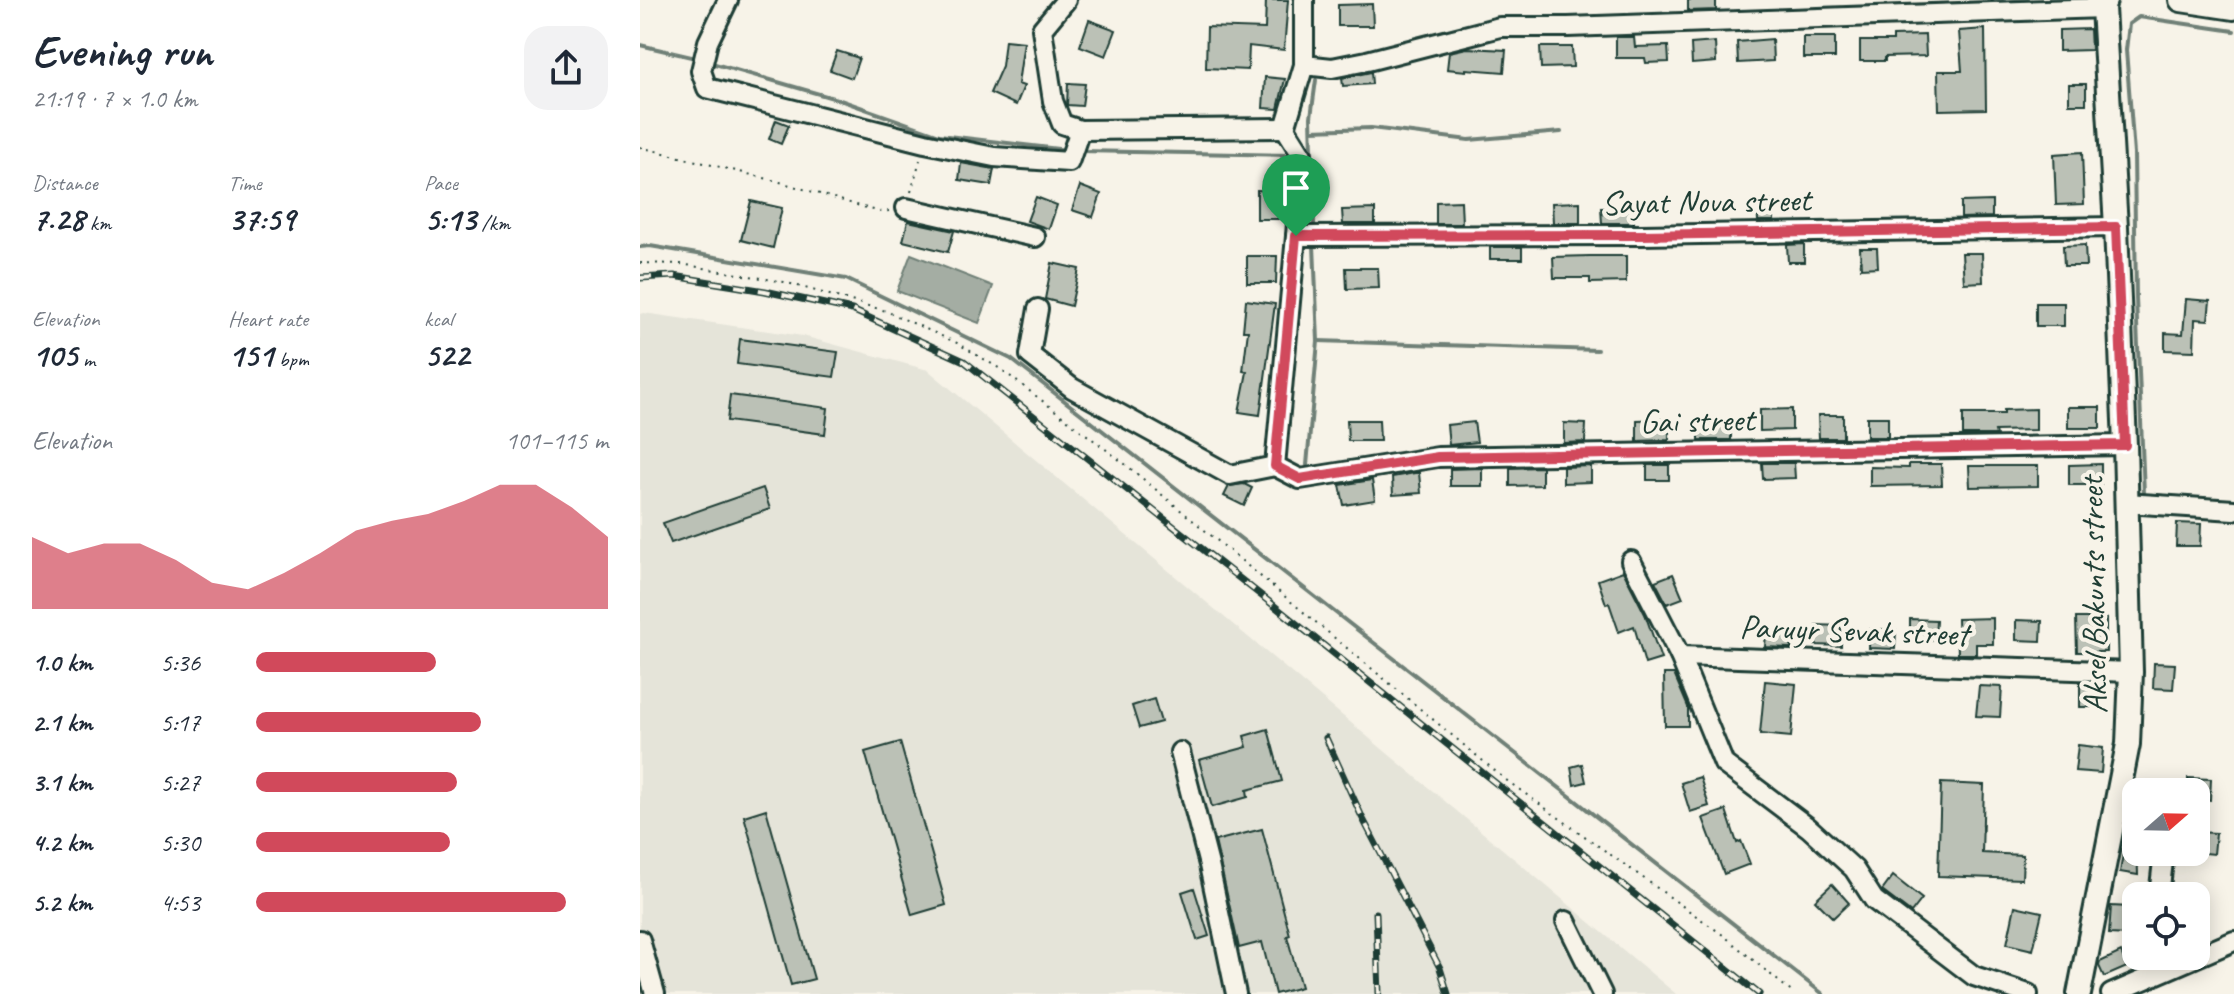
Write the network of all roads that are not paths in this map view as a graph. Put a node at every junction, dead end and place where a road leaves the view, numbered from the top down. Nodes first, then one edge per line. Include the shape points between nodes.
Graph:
1 (728, 0) edge
2 (1066, 0) edge
3 (1304, 0) edge
4 (2181, 0) edge
5 (2104, 4) edge
6 (2234, 8) edge
7 (1304, 65) junction
8 (1285, 128) junction
9 (1076, 144) junction
10 (906, 208) road end
11 (2116, 227) junction
12 (1296, 236) junction
13 (1035, 237) dead end
14 (1038, 309) dead end
15 (2125, 445) junction
16 (1275, 466) junction
17 (2126, 503) junction
18 (2234, 510) edge
19 (1631, 561) dead end
20 (1680, 656) junction
21 (2131, 672) junction
22 (1180, 752) dead end
23 (1566, 921) dead end
24 (640, 940) edge
25 (2234, 941) edge
26 (2151, 970) edge
27 (2150, 976) junction
28 (655, 994) edge
29 (1236, 994) edge
30 (1602, 994) edge
31 (2028, 994) edge
32 (2079, 994) edge
33 (2111, 994) edge

1 - 9 street via 701,71 707,88 994,157 1069,162
2 - 9 street via 1042,29 1053,101
3 - 7 street
4 - 6 main road
5 - 7 street via 1500,27 1332,68
5 - 11 main road, Aksel Bakunts street
7 - 8 street
8 - 9 street
8 - 12 street via 1302,155
10 - 13 street
11 - 12 street, Sayat Nova street
11 - 15 main road, Aksel Bakunts street
12 - 16 street
14 - 16 street via 1030,355 1072,388 1230,475
15 - 16 street, Gai street via 1438,457 1300,479
15 - 17 main road, Aksel Bakunts street
17 - 18 street
17 - 21 main road, Aksel Bakunts street
19 - 20 street
20 - 21 street, Paruyr Sevak street
20 - 31 street via 1724,764 1809,828 1854,869 1874,900 1974,976
21 - 32 main road, Aksel Bakunts street via 2128,744
22 - 29 street
23 - 30 street
24 - 28 street
25 - 27 street
26 - 27 street
27 - 33 street

